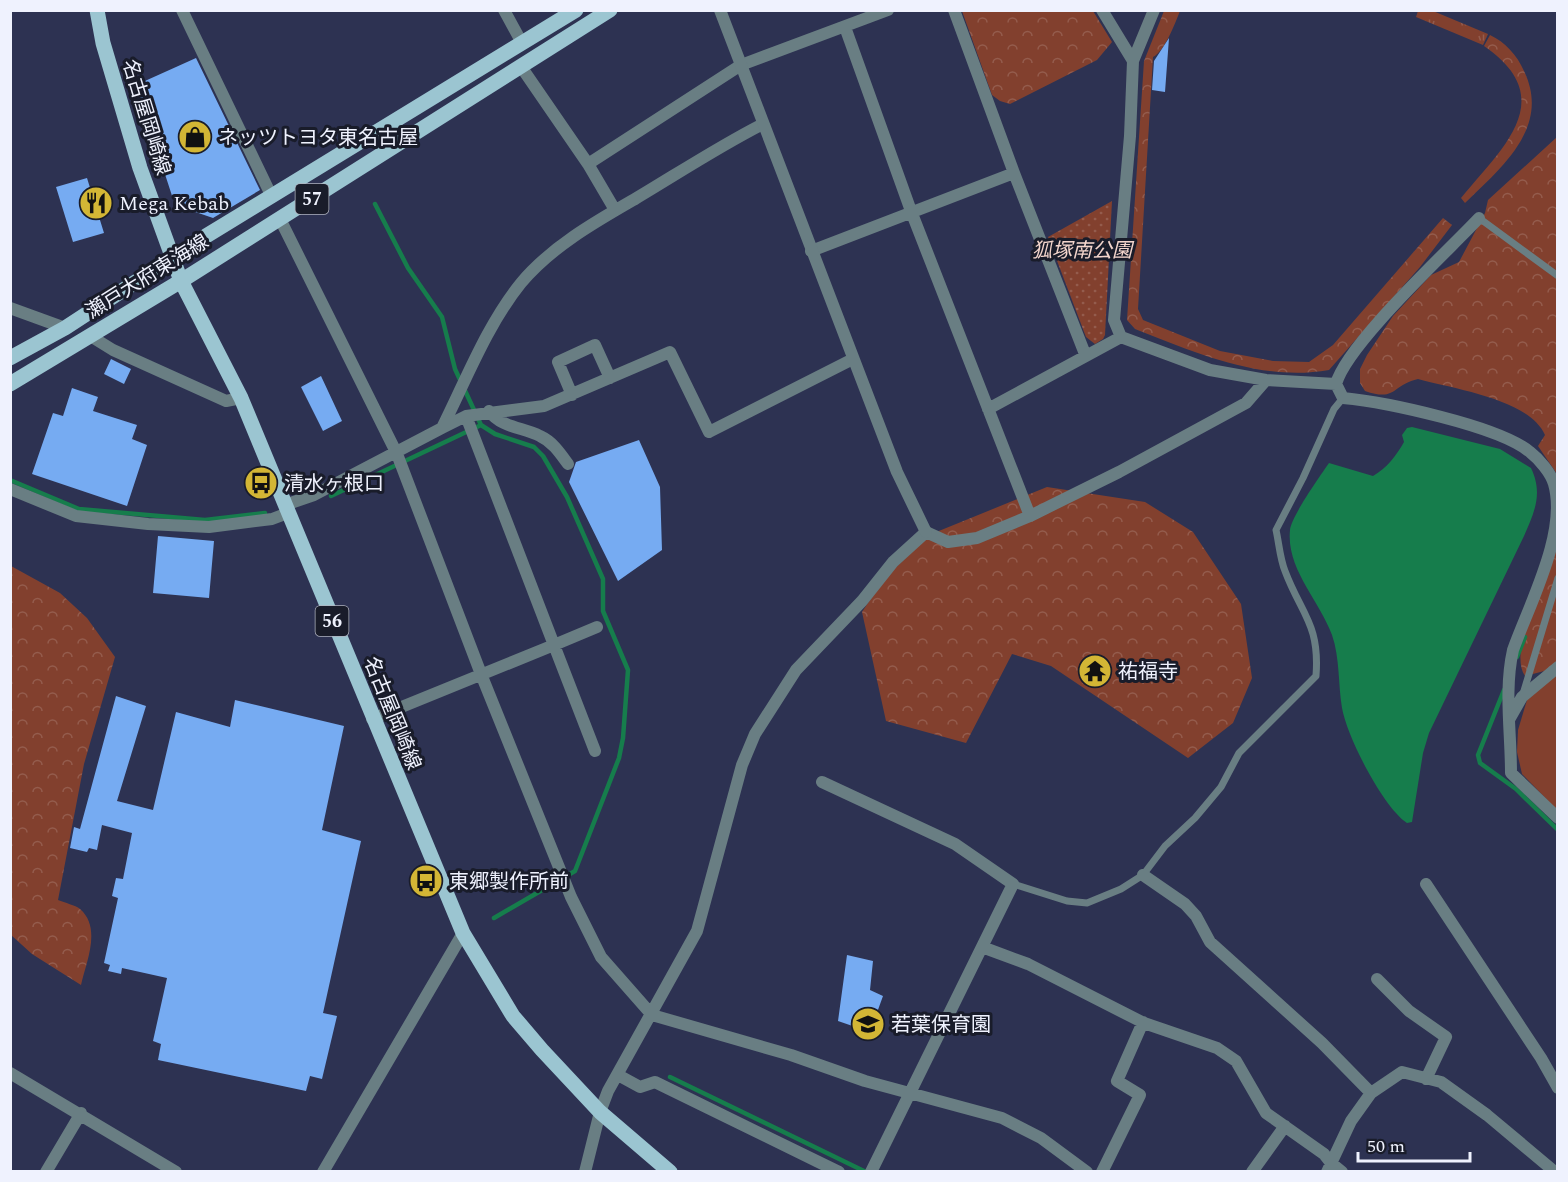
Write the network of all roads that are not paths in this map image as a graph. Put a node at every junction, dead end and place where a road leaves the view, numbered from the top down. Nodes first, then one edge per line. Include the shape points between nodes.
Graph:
1 (97, 10) edge
2 (182, 10) edge
3 (504, 10) edge
4 (576, 10) edge
5 (610, 10) edge
6 (720, 10) edge
7 (888, 10) edge
8 (954, 10) edge
9 (1102, 10) edge
10 (1154, 10) edge
11 (845, 27) junction
12 (522, 43) junction
13 (1133, 61) junction
14 (741, 65) junction
15 (522, 68) junction
16 (761, 124) junction
17 (588, 164) junction
18 (1014, 173) junction
19 (272, 197) junction
20 (615, 210) junction
21 (911, 212) junction
22 (1479, 218) joint
23 (280, 219) junction
24 (811, 251) junction
25 (172, 258) junction
26 (1557, 276) edge
27 (181, 281) junction
28 (10, 308) edge
29 (64, 328) junction
30 (92, 337) junction
31 (1120, 337) junction
32 (1085, 354) junction
33 (10, 358) edge
34 (853, 358) junction
35 (610, 378) junction
36 (1266, 380) junction
37 (10, 384) edge
38 (1336, 384) junction
39 (572, 394) junction
40 (241, 398) junction
41 (1343, 398) junction
42 (988, 409) junction
43 (489, 411) junction
44 (466, 416) junction
45 (442, 428) junction
46 (397, 454) junction
47 (568, 464) dead end
48 (10, 489) edge
49 (287, 509) junction
50 (1030, 516) junction
51 (926, 532) junction
52 (1557, 578) edge
53 (597, 627) dead end
54 (554, 645) junction
55 (1557, 667) edge
56 (481, 675) junction
57 (1522, 697) junction
58 (372, 718) junction
59 (1510, 718) junction
60 (595, 751) dead end
61 (822, 782) dead end
62 (1557, 818) edge
63 (1143, 875) junction
64 (1013, 884) junction
65 (1426, 884) dead end
66 (463, 933) junction
67 (982, 947) junction
68 (1377, 979) dead end
69 (652, 1015) junction
70 (1143, 1022) junction
71 (10, 1073) edge
72 (618, 1075) junction
73 (1426, 1078) junction
74 (1557, 1088) edge
75 (910, 1093) junction
76 (1371, 1093) junction
77 (600, 1112) junction
78 (81, 1113) junction
79 (1285, 1126) junction
80 (1329, 1167) edge
81 (46, 1172) edge
82 (176, 1172) edge
83 (323, 1172) edge
84 (585, 1172) edge
85 (670, 1172) edge
86 (839, 1172) edge
87 (871, 1172) edge
88 (1087, 1172) edge
89 (1102, 1172) edge
90 (1252, 1172) edge
91 (1342, 1172) edge
92 (1555, 1172) edge

1 - 25 main road, 名古屋岡崎線 / 56 via 140,168
2 - 19 street
3 - 12 street
4 - 12 main road, 瀬戸大府東海線 / 57
5 - 15 main road, 瀬戸大府東海線 / 57
6 - 14 street
7 - 11 street
8 - 18 street
9 - 13 street
10 - 13 street
11 - 14 street
11 - 21 street
12 - 19 main road, 瀬戸大府東海線 / 57
13 - 31 street via 1114,320
14 - 16 street
14 - 17 street
15 - 17 street
15 - 23 main road, 瀬戸大府東海線 / 57
16 - 20 street
16 - 24 street
17 - 20 street
18 - 21 street
18 - 32 street
19 - 25 main road, 瀬戸大府東海線 / 57
20 - 45 street via 553,253 520,284 485,340
21 - 24 street
21 - 42 street
22 - 26 lane
22 - 38 street via 1378,324 1339,372
23 - 27 main road, 瀬戸大府東海線 / 57
23 - 46 street
24 - 34 street
25 - 27 main road, 名古屋岡崎線 / 56
25 - 29 main road, 瀬戸大府東海線 / 57
27 - 30 main road, 瀬戸大府東海線 / 57
27 - 40 main road, 名古屋岡崎線 / 56
28 - 29 street
29 - 33 main road, 瀬戸大府東海線 / 57
30 - 37 main road, 瀬戸大府東海線 / 57
30 - 40 street via 226,401
31 - 32 street
31 - 36 street via 1210,370
32 - 42 street
34 - 35 street via 709,432 670,352
34 - 51 street via 897,472
35 - 39 street
35 - 39 street via 595,345 558,362
36 - 38 street
36 - 50 street via 1246,403
38 - 41 street
39 - 43 street via 544,406
40 - 49 main road, 名古屋岡崎線 / 56
41 - 59 street via 1377,401 1507,438 1530,451 1554,483 1553,541 1509,669
41 - 63 lane via 1334,409 1276,530 1285,571 1310,624 1318,652 1316,676 1239,753 1221,787
42 - 50 street
43 - 44 street
43 - 47 street via 497,421 541,437
44 - 45 street
44 - 54 street
45 - 46 street
46 - 49 street
46 - 56 street
48 - 49 street via 76,516 147,524 209,527 272,519
49 - 58 main road, 名古屋岡崎線 / 56
50 - 51 street via 977,538 948,543
51 - 69 street via 893,562 796,670 755,734 742,765 697,931
52 - 57 lane
53 - 54 street
54 - 56 street
54 - 60 street
55 - 57 street
56 - 58 street
56 - 69 street via 571,897 601,957
57 - 59 street
58 - 66 main road, 名古屋岡崎線 / 56
59 - 62 street via 1511,773
61 - 64 street via 955,844
63 - 64 lane via 1087,903 1066,901
63 - 76 street via 1185,904 1210,942
64 - 67 street
65 - 74 street
66 - 77 main road, 名古屋岡崎線 / 56 via 513,1016
66 - 83 street
67 - 70 street via 1028,964
67 - 75 street
68 - 73 street via 1409,1011 1446,1037
69 - 72 street
69 - 75 street
70 - 79 street via 1217,1048 1236,1061 1266,1113
70 - 89 street via 1117,1081 1140,1095
71 - 78 street
72 - 77 street
72 - 86 street via 640,1087 655,1082
73 - 76 street via 1402,1072
73 - 92 street via 1441,1082 1487,1115
75 - 87 street
75 - 88 street via 1002,1118 1041,1138
76 - 80 street via 1351,1121
77 - 84 street
77 - 85 main road, 名古屋岡崎線 / 56
78 - 81 street
78 - 82 street
79 - 80 street via 1324,1154
79 - 90 street
80 - 91 street

